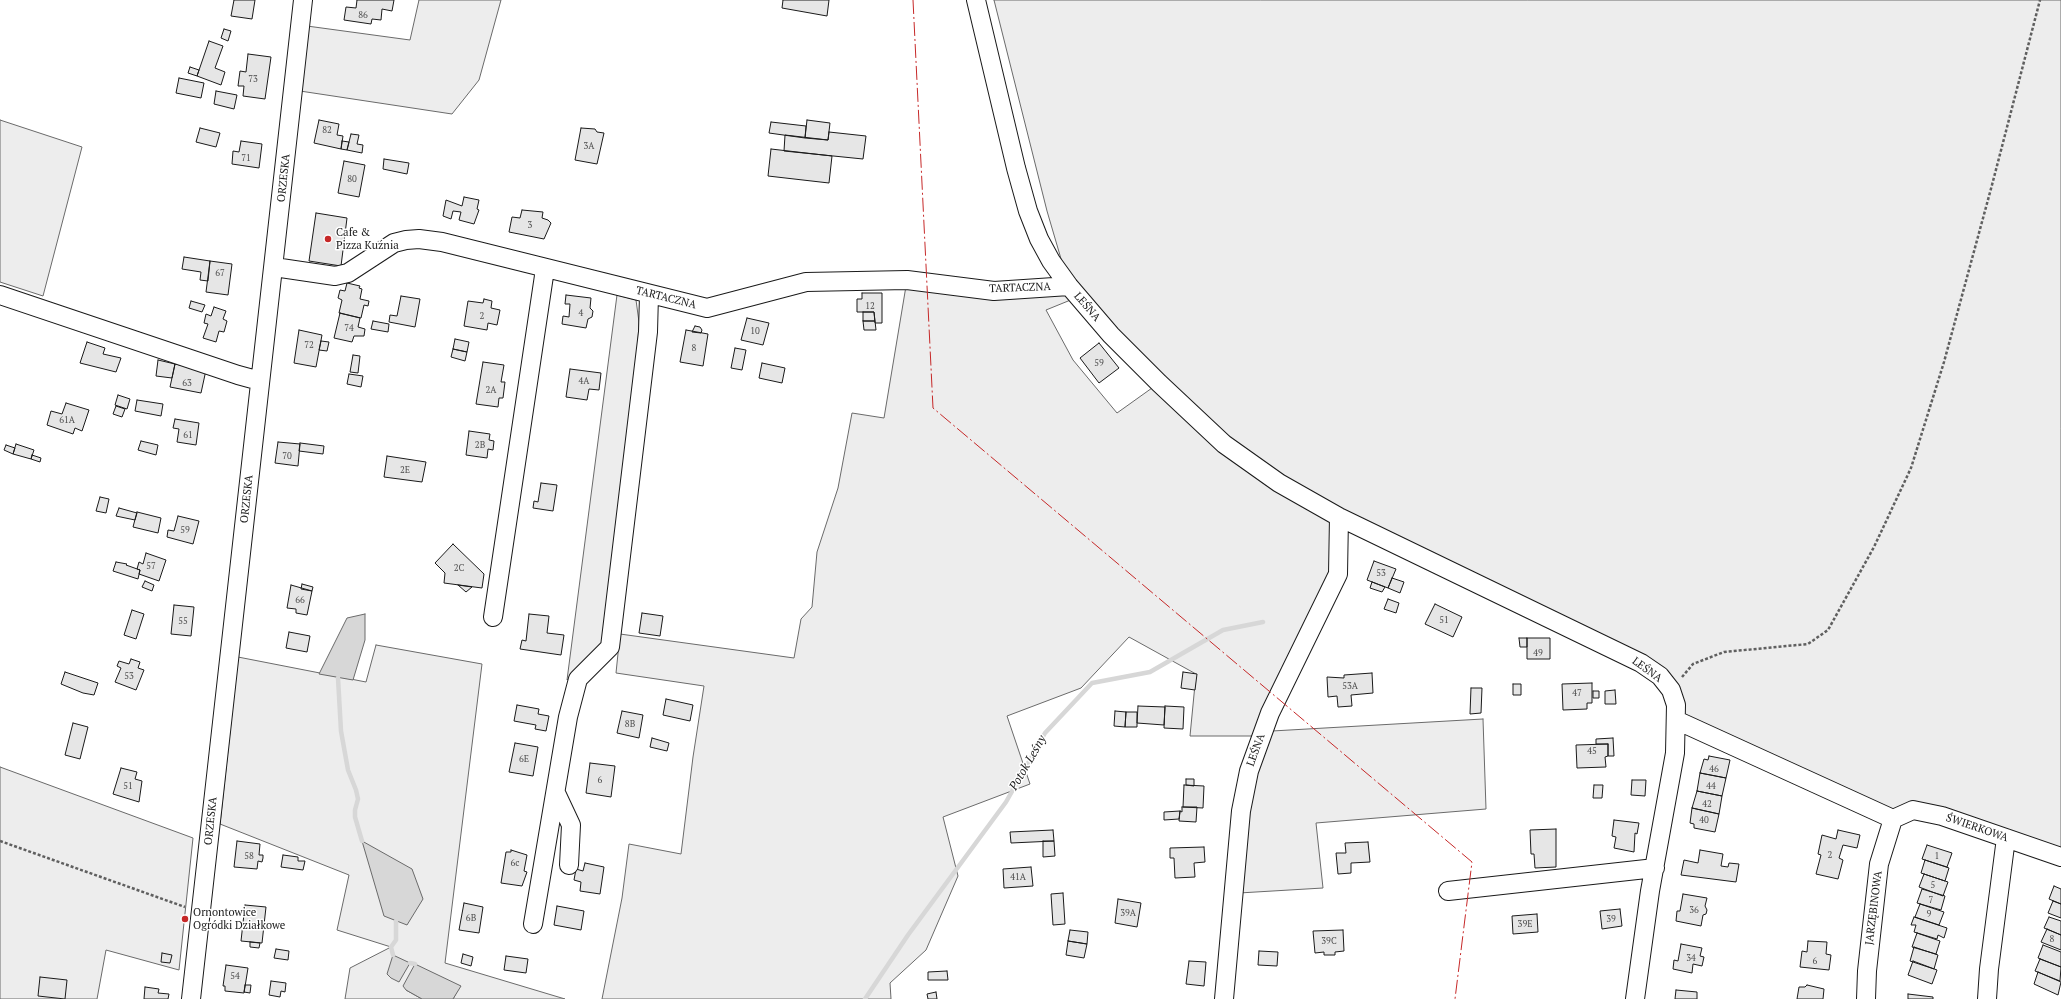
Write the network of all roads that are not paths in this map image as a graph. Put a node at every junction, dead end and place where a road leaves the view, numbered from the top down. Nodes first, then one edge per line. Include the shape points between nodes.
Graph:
1 (303, 0) edge
2 (976, 0) edge
3 (274, 267) junction
4 (544, 269) junction
5 (1069, 286) junction
6 (0, 295) edge
7 (650, 295) junction
8 (260, 381) junction
9 (1339, 517) junction
10 (493, 617) dead end
11 (1676, 720) junction
12 (556, 793) junction
13 (1893, 819) junction
14 (2006, 838) junction
15 (2061, 858) edge
16 (569, 864) dead end
17 (1654, 868) junction
18 (1448, 891) dead end
19 (533, 924) dead end
20 (191, 999) edge
21 (1224, 999) edge
22 (1635, 999) edge
23 (1866, 999) edge
24 (1987, 999) edge

1 - 3 street, ORZESKA
2 - 5 street, LEŚNA via 1001,110 1028,211 1051,261
3 - 4 street, TARTACZNA via 335,276 348,273 394,243 419,239 442,242
3 - 8 street, ORZESKA
4 - 7 street, TARTACZNA
4 - 10 street
5 - 7 street, TARTACZNA via 994,291 907,280 806,282 707,308
5 - 9 street, LEŚNA via 1111,335 1224,444 1278,483
6 - 8 street
7 - 12 street via 648,332 610,647 578,679 568,717
8 - 20 street, ORZESKA
9 - 11 street, LEŚNA via 1641,663 1660,676 1671,690 1676,705
9 - 21 street, LEŚNA via 1338,574 1270,714 1248,771 1241,810
11 - 13 street
11 - 17 street, LEŚNA via 1675,753
12 - 16 street via 571,825
12 - 19 street
13 - 14 street, ŚWIERKOWA via 1913,810 1942,816
13 - 23 street, JARZĘBINOWA via 1879,864
14 - 15 street, ŚWIERKOWA
14 - 24 street
17 - 18 street
17 - 22 street, LEŚNA

